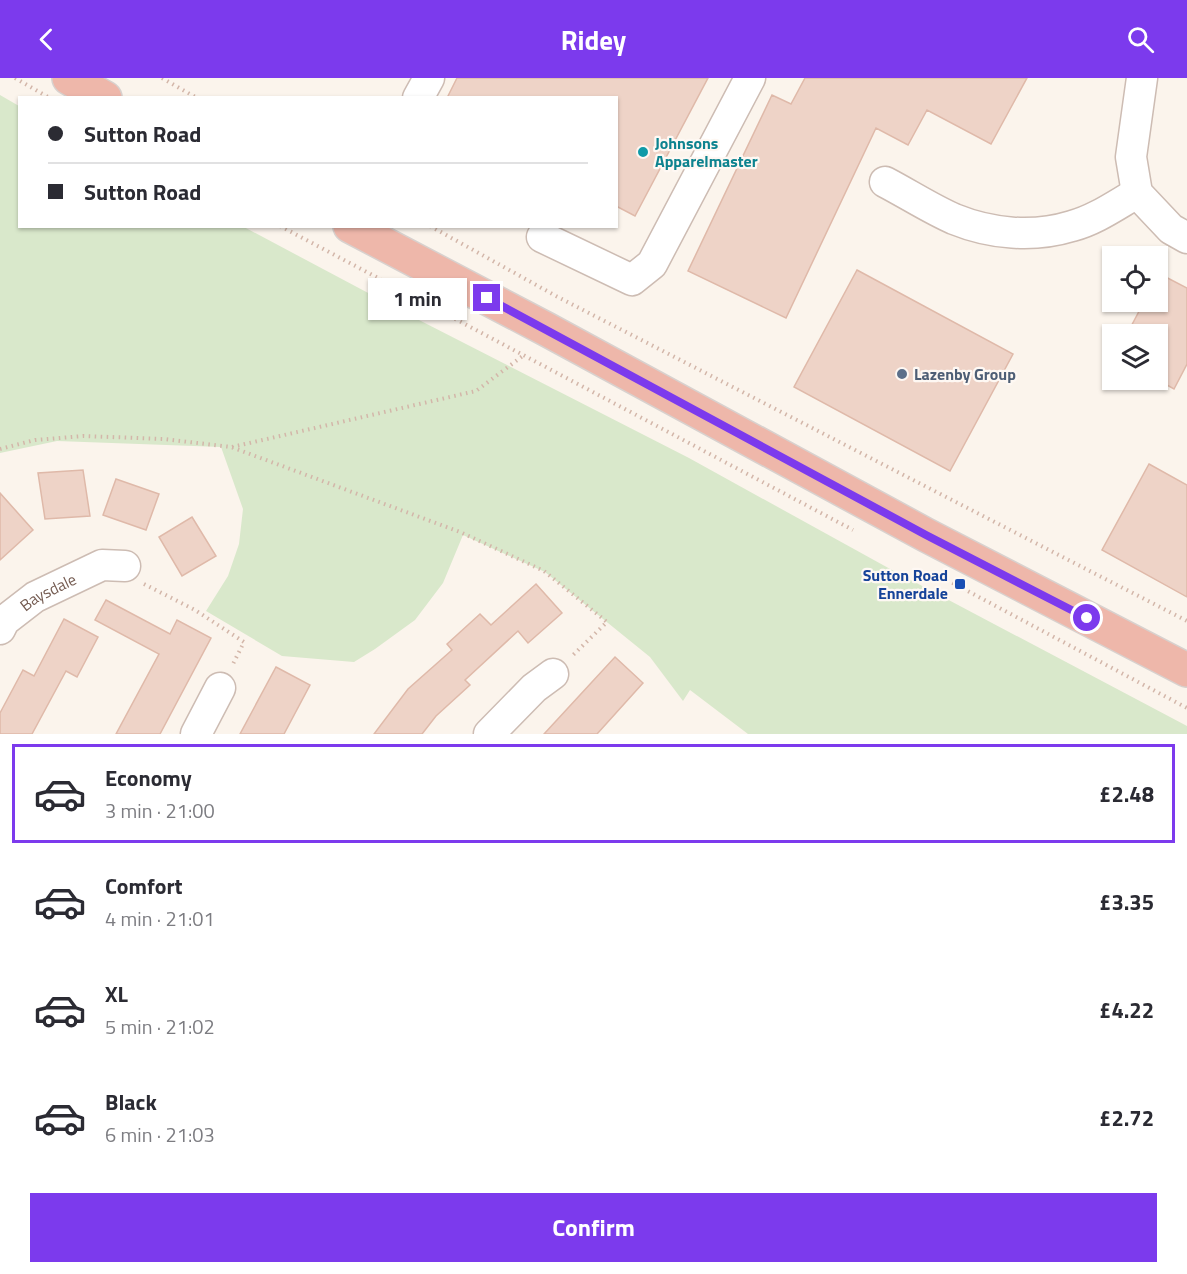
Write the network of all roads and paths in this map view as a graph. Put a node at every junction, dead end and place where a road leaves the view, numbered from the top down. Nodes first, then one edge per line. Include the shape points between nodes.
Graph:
1 (15, 78) edge
2 (69, 78) edge
3 (162, 78) edge
4 (429, 78) edge
5 (750, 78) edge
6 (1142, 78) edge
7 (46, 96) edge
8 (101, 96) edge
9 (194, 96) edge
10 (419, 96) edge
11 (885, 182) dead end
12 (1137, 193) junction
13 (284, 228) edge
14 (354, 228) edge
15 (434, 228) edge
16 (542, 237) dead end
17 (1187, 238) edge
18 (524, 355) junction
19 (231, 447) junction
20 (0, 449) edge
21 (863, 536) dead end
22 (109, 559) joint
23 (947, 580) dead end
24 (1187, 621) edge
25 (0, 629) edge
26 (1187, 670) edge
27 (535, 678) joint
28 (220, 688) joint
29 (1187, 708) edge
30 (196, 734) edge
31 (489, 734) edge

1 - 7 path
2 - 8 highway
3 - 9 path
4 - 10 street
5 - 16 street via 652,264 632,280
6 - 12 street via 1131,157
11 - 12 street via 953,219 1022,234 1072,226
12 - 17 street via 1171,229
13 - 18 path
14 - 26 highway via 926,535
15 - 24 path via 556,296
18 - 19 path via 476,391
18 - 21 path
19 - 20 path via 84,436 34,440
19 - 27 path via 460,532 544,571 607,622
22 - 25 street, Baysdale via 35,597 4,621
22 - 28 path via 137,580 195,609 244,642
23 - 29 path
27 - 31 street
28 - 30 street

